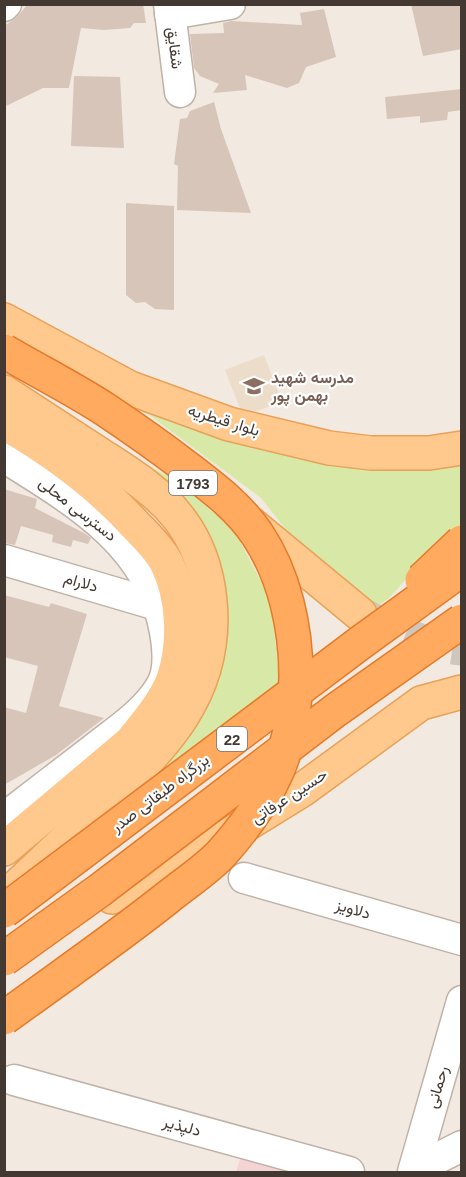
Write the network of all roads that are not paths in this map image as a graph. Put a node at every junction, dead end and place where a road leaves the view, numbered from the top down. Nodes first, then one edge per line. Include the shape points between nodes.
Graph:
1 (230, 4) edge
2 (170, 9) edge
3 (180, 92) dead end
4 (4, 320) edge
5 (4, 351) edge
6 (4, 385) edge
7 (4, 392) edge
8 (4, 423) edge
9 (462, 434) edge
10 (329, 448) junction
11 (462, 448) edge
12 (4, 457) edge
13 (462, 542) edge
14 (4, 560) edge
15 (462, 570) edge
16 (157, 604) junction
17 (462, 621) edge
18 (360, 628) junction
19 (462, 692) edge
20 (6, 815) edge
21 (4, 849) edge
22 (244, 878) dead end
23 (112, 897) dead end
24 (4, 898) edge
25 (4, 911) edge
26 (462, 940) edge
27 (4, 959) edge
28 (462, 1001) edge
29 (4, 1018) edge
30 (14, 1080) dead end
31 (462, 1146) edge
32 (414, 1171) edge
33 (349, 1173) edge

1 - 2 street
2 - 3 street, شقایق
4 - 10 main road, بلوار قیطریه via 130,388 229,424
5 - 29 highway, bridge via 105,409 222,495 256,533 271,558 291,620 296,667 294,719 284,754 262,801 230,843 123,933
6 - 18 main road, 1793 via 144,452 228,505
7 - 24 main road via 142,482 177,516 198,548 212,620 210,648 200,684 177,727 144,766
8 - 21 main road via 86,477 150,540 173,582 180,625 172,679 145,724 130,743
9 - 10 street
10 - 11 main road, بلوار قیطریه via 429,453
12 - 16 street, دسترسی محلی via 72,501 122,543 142,571
13 - 18 highway, bridge
14 - 16 street, دلارام
15 - 18 highway, بزرگراه طبقاتی صدر / 22, bridge
16 - 20 street, دسترسی محلی via 168,657 162,684 153,698 120,729
17 - 27 highway, 22, bridge via 336,710
18 - 25 highway, بزرگراه طبقاتی صدر / 22, bridge
19 - 23 main road, حسین عرفاتی via 421,703 292,796 187,861
22 - 26 street, دلاویز
28 - 32 street, رحمانی
30 - 33 street, دلپذیر
31 - 32 street

